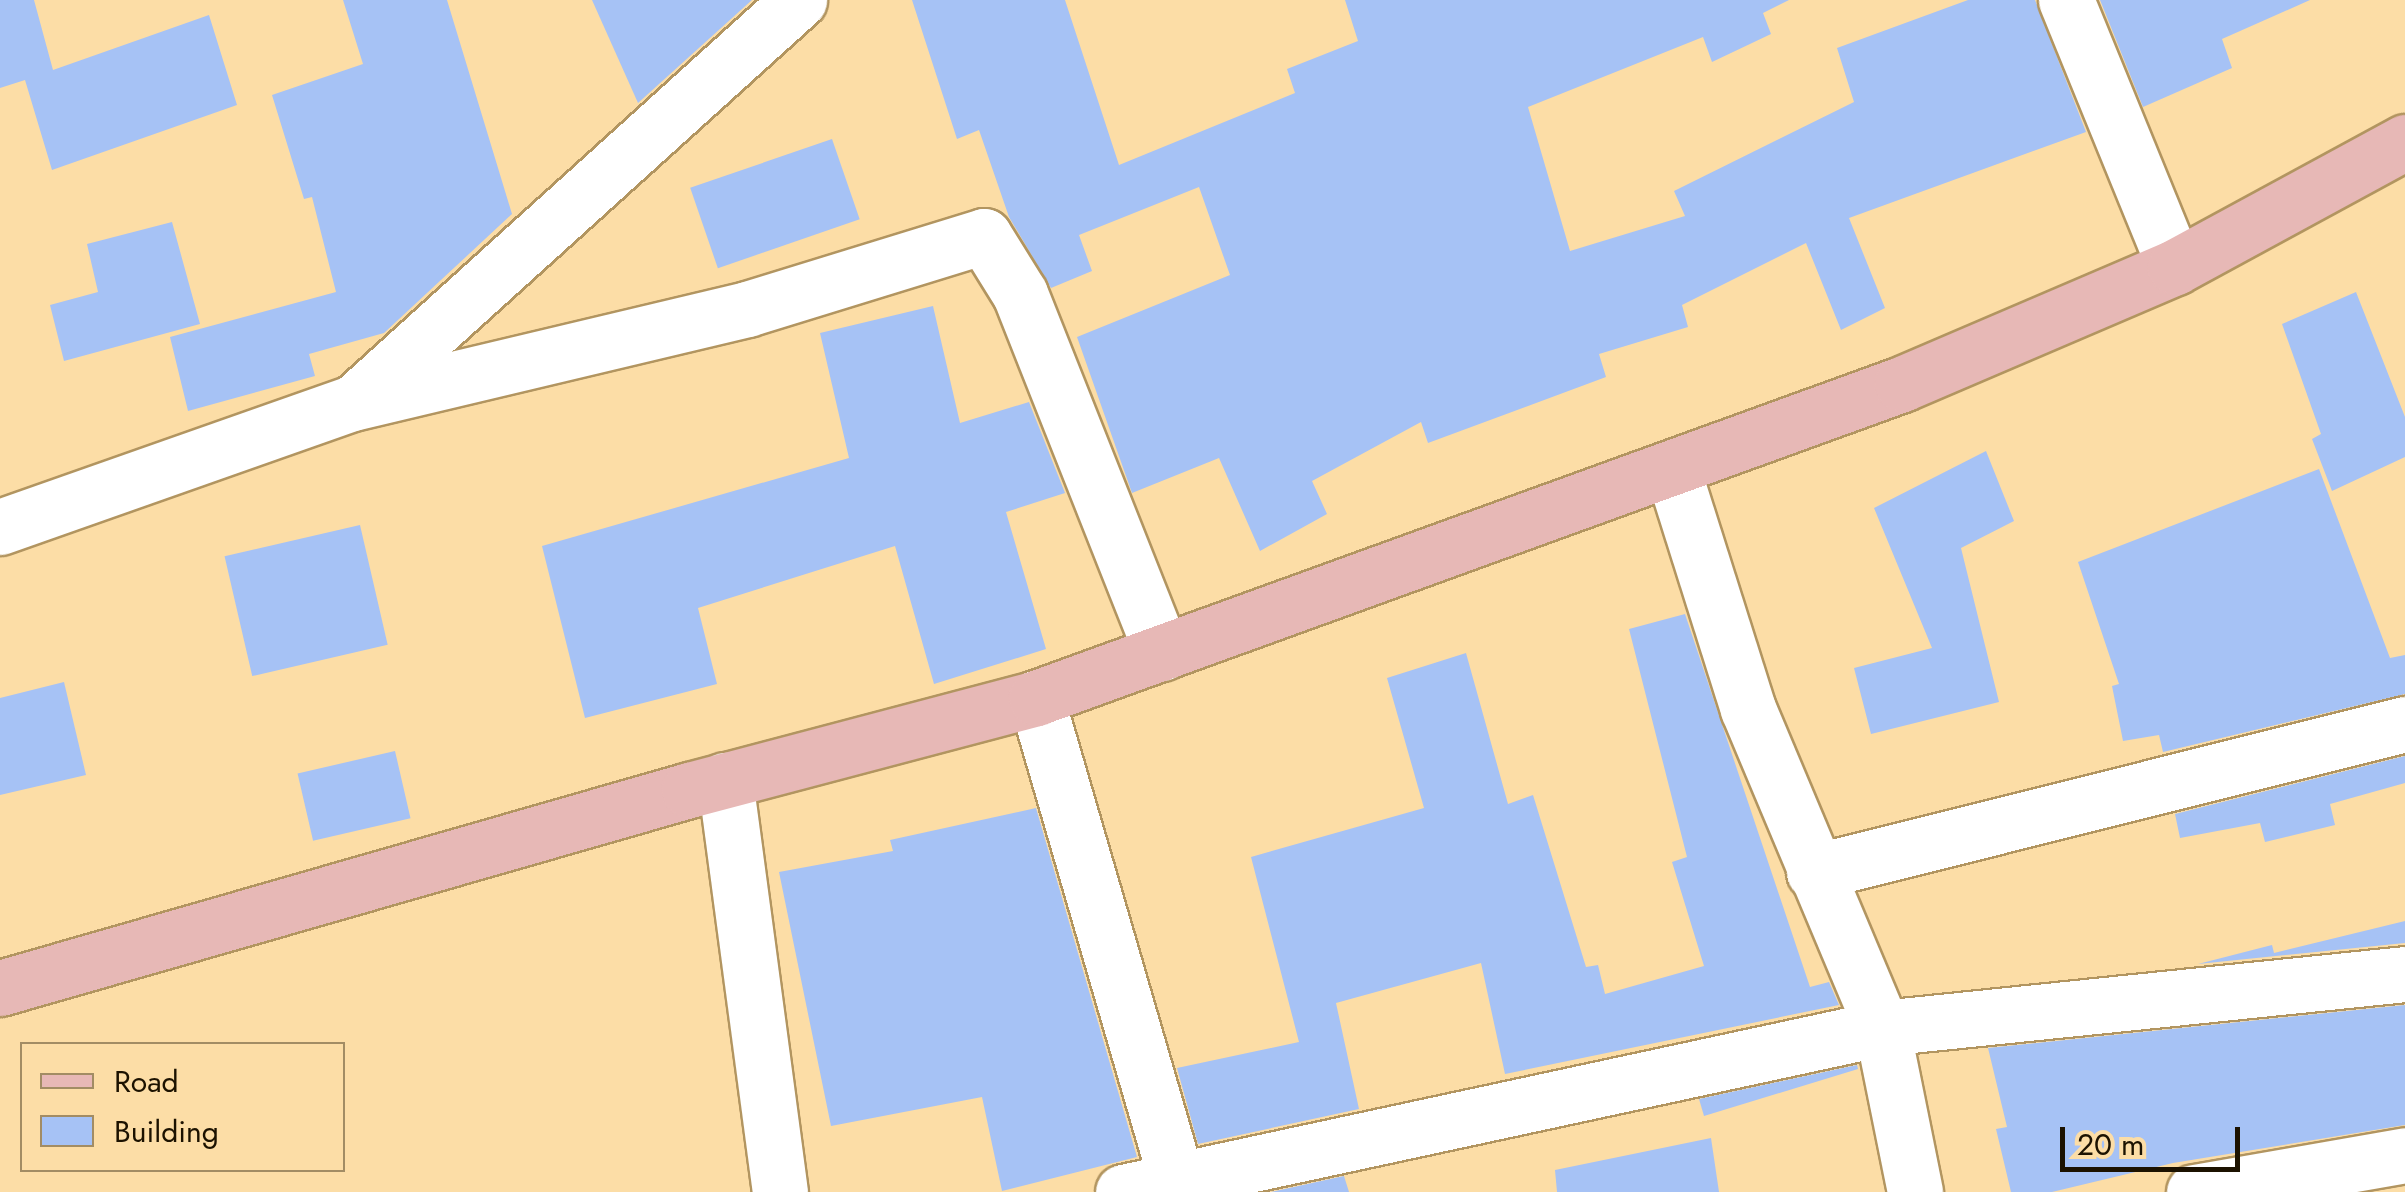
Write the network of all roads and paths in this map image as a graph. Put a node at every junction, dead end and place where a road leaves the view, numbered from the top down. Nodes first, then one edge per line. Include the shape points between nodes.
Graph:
1 (799, 0) edge
2 (2066, 0) edge
3 (2405, 142) edge
4 (2174, 267) junction
5 (353, 404) junction
6 (1672, 468) junction
7 (0, 528) edge
8 (1162, 653) junction
9 (1036, 698) junction
10 (2405, 724) edge
11 (726, 780) junction
12 (1814, 872) junction
13 (2405, 974) edge
14 (0, 988) edge
15 (1882, 1028) junction
16 (2405, 1155) edge
17 (1180, 1186) edge
18 (780, 1192) edge
19 (1123, 1192) edge
20 (1914, 1192) edge
21 (2194, 1192) edge

1 - 5 street
2 - 4 street
3 - 4 main road
4 - 6 main road via 1902,384
5 - 7 street
5 - 8 street via 747,309 984,236 1020,294
6 - 8 main road
6 - 12 street via 1748,709
8 - 9 main road
9 - 11 main road
9 - 17 street
10 - 12 street
11 - 14 main road
11 - 18 street
12 - 15 street
13 - 15 street
15 - 17 street
15 - 20 street
16 - 21 street
17 - 19 street

